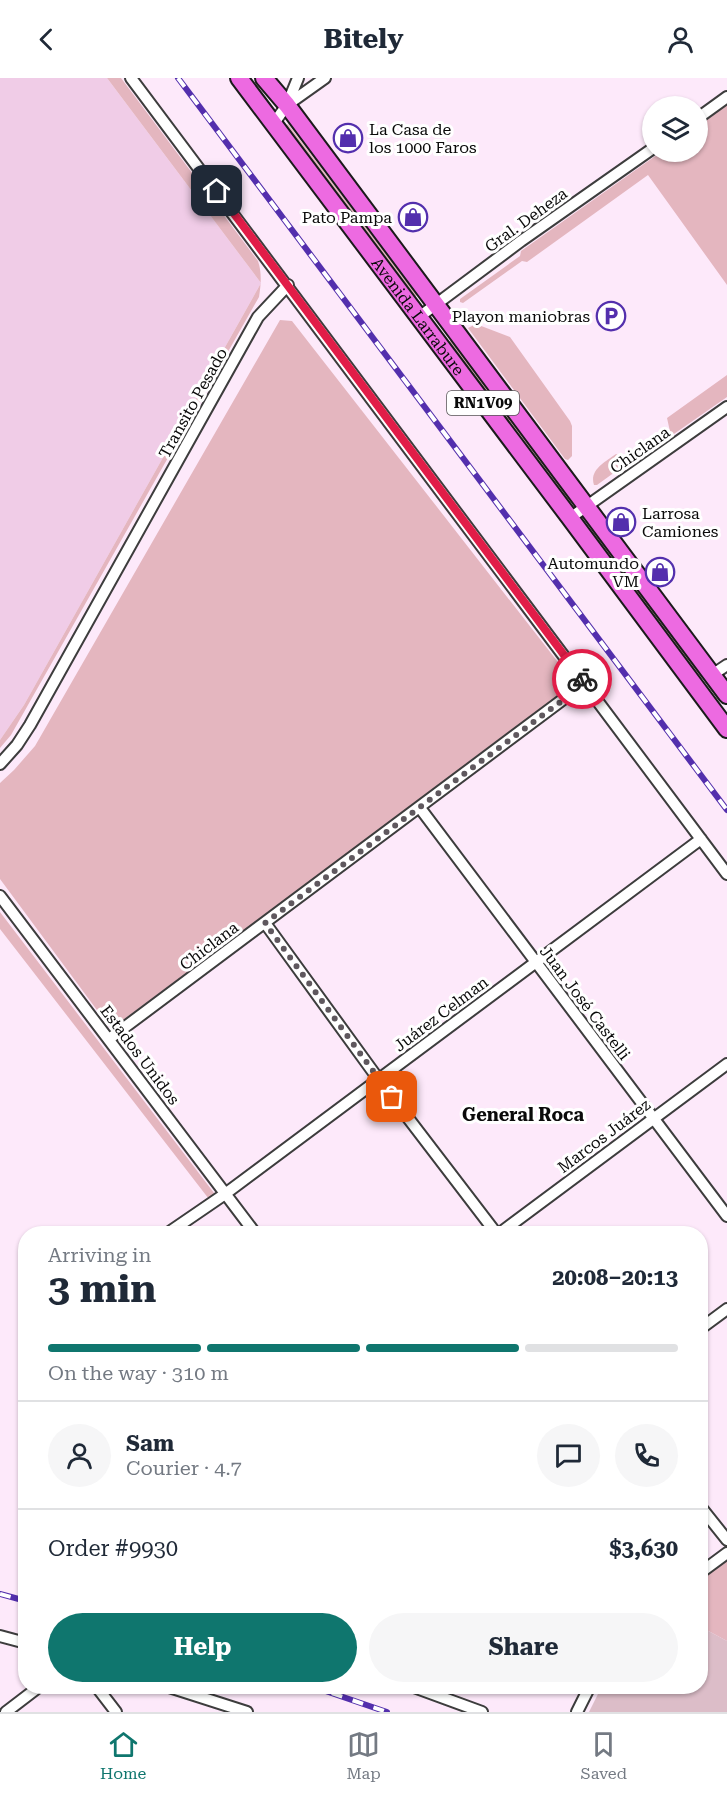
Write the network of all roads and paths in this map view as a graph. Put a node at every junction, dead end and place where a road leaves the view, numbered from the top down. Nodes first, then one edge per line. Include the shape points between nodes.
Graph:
1 (131, 78) edge
2 (239, 78) edge
3 (264, 78) edge
4 (298, 78) edge
5 (325, 78) edge
6 (727, 97) edge
7 (287, 105) junction
8 (708, 111) edge
9 (274, 123) junction
10 (642, 156) edge
11 (288, 285) junction
12 (436, 305) junction
13 (419, 318) junction
14 (727, 407) edge
15 (586, 507) junction
16 (570, 518) junction
17 (727, 665) edge
18 (712, 675) junction
19 (585, 683) junction
20 (727, 695) edge
21 (727, 729) edge
22 (0, 764) edge
23 (420, 808) junction
24 (701, 839) junction
25 (727, 874) edge
26 (0, 896) edge
27 (265, 923) junction
28 (535, 961) junction
29 (110, 1039) junction
30 (727, 1064) edge
31 (379, 1080) junction
32 (654, 1118) junction
33 (225, 1194) junction
34 (727, 1216) edge
35 (178, 1226) edge
36 (250, 1226) edge
37 (493, 1226) edge
38 (507, 1226) edge
39 (727, 1309) edge
40 (708, 1323) edge
41 (708, 1516) edge
42 (727, 1540) edge
43 (727, 1553) edge
44 (708, 1567) edge
45 (0, 1636) edge
46 (18, 1641) edge
47 (30, 1694) edge
48 (102, 1694) edge
49 (191, 1694) edge
50 (433, 1694) edge
51 (586, 1694) edge
52 (6, 1712) edge
53 (116, 1712) edge
54 (247, 1712) edge
55 (482, 1712) edge
56 (577, 1712) edge

1 - 11 street
2 - 9 main road, Avenida Larrabure / RN1V09
3 - 7 main road, Avenida Larrabure / RN1V09
4 - 7 street
5 - 7 street
6 - 8 street
7 - 9 street
7 - 12 main road, Avenida Larrabure / RN1V09
9 - 13 main road, Avenida Larrabure / RN1V09
10 - 12 street, Gral. Deheza
11 - 19 street
11 - 22 street, Transito Pesado via 258,317 30,725
12 - 13 street, Gral. Deheza
12 - 15 main road, Avenida Larrabure / RN1V09
13 - 16 main road, Avenida Larrabure / RN1V09
14 - 15 street, Chiclana
15 - 16 street, Chiclana
15 - 18 main road, Avenida Larrabure / RN1V09
16 - 21 main road, Avenida Larrabure / RN1V09
17 - 18 street
18 - 20 main road, Avenida Larrabure / RN1V09
19 - 23 street, Chiclana
19 - 24 street
23 - 27 street, Chiclana
23 - 28 street, Juan José Castelli
24 - 25 street
24 - 28 street, Juárez Celman
26 - 29 street, Estados Unidos
27 - 29 street, Chiclana
27 - 31 street
28 - 31 street, Juárez Celman
28 - 32 street, Juan José Castelli
29 - 33 street, Estados Unidos
30 - 32 street, Marcos Juárez
31 - 33 street, Juárez Celman
31 - 37 street
32 - 34 street, Juan José Castelli
32 - 38 street, Marcos Juárez
33 - 35 street, Juárez Celman
33 - 36 street, Estados Unidos
39 - 40 street
41 - 42 street
43 - 44 street
45 - 46 street
47 - 52 street
48 - 53 street
49 - 54 street
50 - 55 street
51 - 56 street

